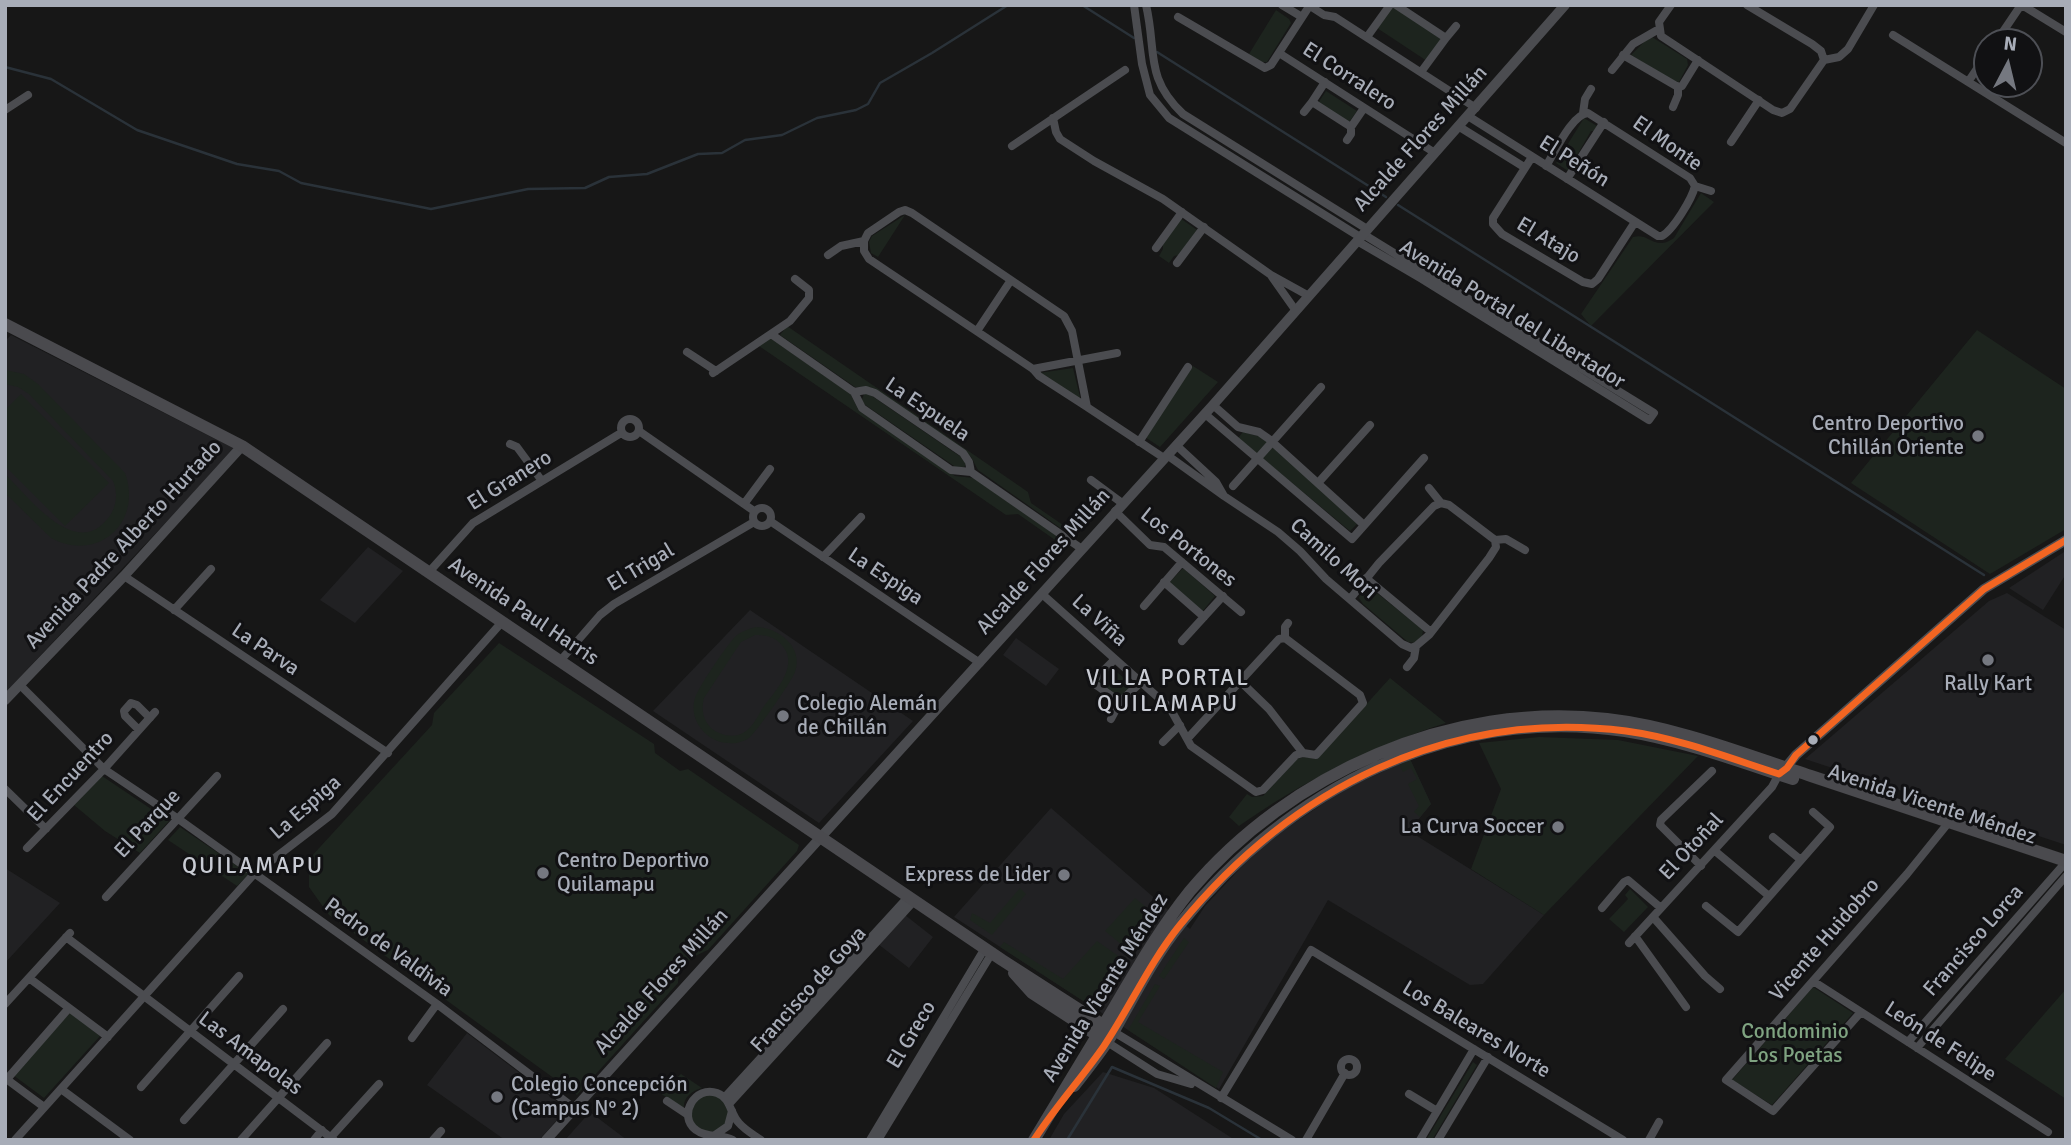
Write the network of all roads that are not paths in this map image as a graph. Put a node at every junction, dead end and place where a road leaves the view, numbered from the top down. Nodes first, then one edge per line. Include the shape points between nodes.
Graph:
1 (1134, 5) edge
2 (1146, 5) edge
3 (1282, 5) edge
4 (1310, 5) edge
5 (1390, 5) edge
6 (1396, 5) edge
7 (1565, 5) edge
8 (1671, 5) edge
9 (1747, 5) edge
10 (1874, 5) edge
11 (2022, 5) edge
12 (1178, 17) dead end
13 (1302, 17) junction
14 (1456, 26) dead end
15 (2006, 28) edge
16 (1658, 29) junction
17 (2066, 32) edge
18 (1893, 35) dead end
19 (1367, 37) junction
20 (1446, 38) junction
21 (1279, 53) junction
22 (1623, 55) junction
23 (1698, 60) junction
24 (1824, 60) junction
25 (1125, 70) dead end
26 (1612, 70) dead end
27 (1421, 72) junction
28 (1973, 75) edge
29 (1325, 82) junction
30 (1968, 82) junction
31 (1678, 87) junction
32 (1591, 89) dead end
33 (28, 95) dead end
34 (1759, 100) junction
35 (1312, 103) junction
36 (1673, 107) dead end
37 (1364, 108) junction
38 (5, 110) edge
39 (1304, 112) dead end
40 (1472, 112) junction
41 (1583, 113) junction
42 (1053, 118) junction
43 (1604, 122) junction
44 (1458, 126) junction
45 (1351, 127) junction
46 (1348, 140) dead end
47 (1731, 142) dead end
48 (2066, 143) edge
49 (1012, 146) dead end
50 (1435, 153) junction
51 (1532, 157) junction
52 (1546, 166) junction
53 (1524, 167) junction
54 (1567, 179) junction
55 (1695, 186) junction
56 (1711, 191) dead end
57 (1182, 212) junction
58 (1635, 222) junction
59 (1204, 226) junction
60 (1362, 235) junction
61 (864, 241) junction
62 (1156, 248) dead end
63 (828, 255) dead end
64 (1177, 263) dead end
65 (1271, 275) junction
66 (795, 279) dead end
67 (1011, 280) junction
68 (1309, 296) junction
69 (1296, 311) junction
70 (5, 324) edge
71 (977, 331) junction
72 (771, 334) junction
73 (687, 352) dead end
74 (1117, 353) dead end
75 (1078, 361) junction
76 (1188, 367) dead end
77 (1032, 369) junction
78 (1321, 387) dead end
79 (854, 392) junction
80 (1213, 405) junction
81 (1087, 407) junction
82 (1205, 414) junction
83 (1651, 416) dead end
84 (1370, 425) dead end
85 (639, 431) junction
86 (621, 433) junction
87 (1139, 442) junction
88 (1272, 442) junction
89 (510, 444) dead end
90 (1176, 445) junction
91 (242, 446) junction
92 (1165, 456) junction
93 (1258, 458) junction
94 (1424, 458) dead end
95 (770, 469) dead end
96 (971, 471) junction
97 (1091, 480) dead end
98 (542, 481) junction
99 (1318, 483) junction
100 (1233, 486) dead end
101 (1429, 488) dead end
102 (1224, 496) junction
103 (1441, 503) junction
104 (744, 504) junction
105 (1119, 507) junction
106 (754, 511) junction
107 (861, 517) dead end
108 (770, 521) junction
109 (754, 522) junction
110 (1364, 525) junction
111 (1495, 540) junction
112 (2064, 543) edge
113 (1082, 549) junction
114 (1525, 550) dead end
115 (823, 557) junction
116 (1182, 562) junction
117 (211, 569) dead end
118 (429, 572) junction
119 (124, 576) junction
120 (1366, 578) junction
121 (1164, 582) junction
122 (1042, 594) junction
123 (1223, 596) junction
124 (1350, 598) junction
125 (1144, 606) dead end
126 (174, 610) junction
127 (1241, 612) dead end
128 (1204, 617) junction
129 (502, 622) junction
130 (1288, 623) dead end
131 (1431, 632) junction
132 (1284, 638) junction
133 (1182, 641) dead end
134 (1416, 646) junction
135 (1115, 659) junction
136 (560, 661) junction
137 (979, 663) junction
138 (1407, 667) dead end
139 (1240, 681) junction
140 (1141, 682) junction
141 (20, 685) junction
142 (5, 700) edge
143 (1120, 702) junction
144 (1111, 719) dead end
145 (1180, 725) junction
146 (139, 730) junction
147 (1188, 738) junction
148 (1163, 742) dead end
149 (388, 753) junction
150 (1303, 753) junction
151 (104, 769) junction
152 (1781, 769) junction
153 (1712, 771) dead end
154 (217, 776) dead end
155 (7, 795) edge
156 (1813, 812) dead end
157 (177, 818) junction
158 (1946, 825) junction
159 (46, 829) junction
160 (820, 836) junction
161 (1773, 837) dead end
162 (27, 848) dead end
163 (1715, 850) junction
164 (1801, 860) junction
165 (1701, 866) junction
166 (2065, 867) edge
167 (254, 874) junction
168 (1769, 896) junction
169 (106, 897) dead end
170 (911, 899) junction
171 (1706, 906) dead end
172 (1602, 908) dead end
173 (1661, 908) junction
174 (1653, 917) junction
175 (993, 954) junction
176 (1974, 967) junction
177 (1982, 974) junction
178 (239, 976) dead end
179 (29, 978) junction
180 (1813, 981) junction
181 (1720, 989) dead end
182 (144, 996) junction
183 (5, 1004) edge
184 (437, 1004) junction
185 (1686, 1007) dead end
186 (69, 1008) junction
187 (283, 1009) dead end
188 (1861, 1012) junction
189 (190, 1031) junction
190 (1105, 1033) junction
191 (108, 1037) junction
192 (412, 1038) dead end
193 (1908, 1042) junction
194 (327, 1043) dead end
195 (1917, 1048) junction
196 (1474, 1049) junction
197 (1488, 1057) junction
198 (234, 1064) junction
199 (1345, 1073) dead end
200 (6, 1078) edge
201 (379, 1084) dead end
202 (141, 1087) dead end
203 (61, 1089) junction
204 (1409, 1094) dead end
205 (278, 1098) junction
206 (1221, 1098) junction
207 (667, 1101) dead end
208 (729, 1104) junction
209 (44, 1107) junction
210 (574, 1108) junction
211 (1437, 1111) junction
212 (688, 1115) junction
213 (184, 1120) dead end
214 (1659, 1122) dead end
215 (322, 1130) junction
216 (441, 1131) dead end
217 (2048, 1132) dead end
218 (715, 1135) junction
219 (701, 1137) edge
220 (332, 1138) edge
221 (15, 1140) edge
222 (130, 1140) edge
223 (240, 1140) edge
224 (314, 1140) edge
225 (433, 1140) edge
226 (545, 1140) edge
227 (733, 1140) edge
228 (761, 1140) edge
229 (870, 1140) edge
230 (878, 1140) edge
231 (1034, 1140) edge
232 (1292, 1140) edge
233 (1306, 1140) edge
234 (1420, 1140) edge
235 (1438, 1140) edge
236 (1623, 1140) edge
237 (1649, 1140) edge

1 - 60 street, Avenida Portal del Libertador via 1150,94 1169,118
2 - 60 street, Avenida Portal del Libertador via 1154,69 1167,100
3 - 13 street
4 - 13 street
4 - 19 street, El Peñón
5 - 19 street
6 - 20 street
7 - 40 street, Alcalde Flores Millán
8 - 16 street
9 - 24 street via 1822,51
10 - 24 street via 1848,49 1839,58
11 - 15 street
11 - 17 street
12 - 21 street via 1265,68
13 - 21 street
14 - 20 street
16 - 22 street
16 - 23 street via 1661,36
18 - 30 street
19 - 27 street, El Peñón
20 - 27 street
21 - 29 street, El Corralero
22 - 26 street
22 - 31 street
23 - 31 street
23 - 34 street
24 - 34 street via 1790,109 1782,113
25 - 42 street
27 - 40 street, El Peñón
28 - 30 street
29 - 35 street
29 - 37 street, El Corralero
30 - 48 street
31 - 36 street
32 - 41 street
33 - 38 street
34 - 47 street
35 - 39 street
35 - 45 street
37 - 45 street
37 - 50 street, El Corralero
40 - 44 street, Alcalde Flores Millán
40 - 51 street, El Peñón
41 - 43 street, El Monte
41 - 52 street
42 - 49 street
42 - 57 street via 1060,139
43 - 54 street, El Monte
43 - 55 street, El Monte via 1690,178
44 - 50 street, Alcalde Flores Millán
44 - 53 street, El Peñón
45 - 46 street
50 - 60 street, Alcalde Flores Millán
51 - 52 street, El Peñón
51 - 53 street, El Atajo
52 - 54 street, El Peñón
53 - 58 street, El Atajo via 1493,224 1502,234 1583,282 1592,284 1598,279
54 - 58 street, El Peñón
55 - 56 street, El Monte
55 - 58 street, El Peñón via 1662,236
57 - 59 street
57 - 62 street
59 - 64 street
59 - 65 street
60 - 68 street, Alcalde Flores Millán
60 - 83 street, Avenida Portal del Libertador
61 - 63 street via 841,246
61 - 67 street via 868,233 905,210
61 - 71 street, Camilo Mori via 869,259
65 - 68 street
65 - 69 street
66 - 72 street via 810,298
67 - 71 street
67 - 75 street via 1064,316
68 - 69 street, Alcalde Flores Millán
69 - 80 street, Alcalde Flores Millán
70 - 91 main road, Avenida Paul Harris
71 - 77 street, Camilo Mori
72 - 73 street via 715,372
72 - 79 street, La Espuela
74 - 75 street
75 - 77 street
75 - 81 street
76 - 87 street
77 - 81 street, Camilo Mori
78 - 88 street
79 - 96 street, La Espuela via 862,408 951,470
79 - 96 street, La Espuela via 875,393 963,453
80 - 82 street, Alcalde Flores Millán
80 - 88 street via 1238,426 1259,432
81 - 87 street, Camilo Mori
82 - 90 street, Alcalde Flores Millán
82 - 93 street
84 - 99 street
85 - 86 street via 629,438
85 - 86 street via 637,422 629,419 621,424
85 - 104 street, La Espiga
86 - 98 street, El Granero
87 - 92 street, Camilo Mori
88 - 93 street
88 - 99 street
89 - 98 street
90 - 92 street, Alcalde Flores Millán
90 - 102 street, Camilo Mori via 1216,482
91 - 118 main road, Avenida Paul Harris
91 - 119 street, Avenida Padre Alberto Hurtado
92 - 102 street, Camilo Mori
92 - 105 street, Alcalde Flores Millán
93 - 100 street
93 - 110 street via 1352,538
94 - 110 street
95 - 104 street
96 - 113 street, La Espuela
97 - 105 street, Los Portones
98 - 118 street, El Granero via 473,523
99 - 110 street
101 - 103 street
102 - 124 street, Camilo Mori via 1278,532
103 - 111 street
103 - 120 street
104 - 106 street, La Espiga
105 - 113 street, Alcalde Flores Millán
105 - 116 street, Los Portones via 1150,545 1164,547
106 - 108 street, La Espiga via 765,508
106 - 109 street
107 - 115 street
108 - 109 street via 761,526
108 - 115 street, La Espiga
109 - 136 street, El Trigal via 614,604
111 - 114 street via 1506,539
111 - 131 street via 1489,558
112 - 152 street via 1983,589
113 - 122 street, Alcalde Flores Millán
115 - 137 street, La Espiga
116 - 121 street
116 - 123 street, Los Portones
117 - 126 street
118 - 129 main road, Avenida Paul Harris
119 - 126 street, La Parva
119 - 141 street, Avenida Padre Alberto Hurtado
120 - 124 street
120 - 131 street
121 - 125 street
121 - 128 street
122 - 135 street, La Viña
122 - 137 street, Alcalde Flores Millán
123 - 127 street, Los Portones
123 - 128 street
124 - 134 street, Camilo Mori via 1402,644
126 - 149 street, La Parva
128 - 133 street
129 - 136 main road, Avenida Paul Harris
129 - 149 street, La Espiga
130 - 132 street
131 - 134 street
132 - 139 street
132 - 150 street via 1360,695 1363,703 1316,755
134 - 138 street
135 - 140 street, La Viña
135 - 143 street via 1092,682
136 - 160 main road, Avenida Paul Harris
137 - 160 street, Alcalde Flores Millán
139 - 147 street
139 - 150 street
140 - 143 street
140 - 145 street, La Viña via 1170,708
141 - 142 street, Avenida Padre Alberto Hurtado
141 - 151 street, Pedro de Valdivia
143 - 144 street
145 - 147 street, La Viña
145 - 148 street
146 - 146 street, El Encuentro via 125,716 131,704 153,715
146 - 151 street, El Encuentro
147 - 150 street, La Viña via 1197,751 1256,792
149 - 167 street, La Espiga via 332,814
151 - 157 street, Pedro de Valdivia
151 - 159 street, El Encuentro
152 - 158 main road, Avenida Vicente Méndez
152 - 163 street, El Otoñal via 1772,788
152 - 190 main road, Avenida Vicente Méndez via 1626,731 1584,727 1494,731 1424,747 1322,795 1245,854 1195,906
152 - 190 main road, Avenida Vicente Méndez via 1668,729 1584,717 1514,719 1459,728 1383,752 1290,801 1221,858 1163,927
153 - 165 street via 1660,825
154 - 157 street, El Parque
155 - 159 street
156 - 164 street via 1829,827
157 - 167 street, Pedro de Valdivia
157 - 169 street, El Parque
158 - 166 main road, Avenida Vicente Méndez
158 - 180 street, Vicente Huidobro
159 - 162 street, El Encuentro
160 - 170 main road, Avenida Paul Harris
160 - 210 street, Alcalde Flores Millán
161 - 164 street
163 - 165 street, El Otoñal
163 - 168 street
164 - 168 street
165 - 173 street, El Otoñal
166 - 176 street, Francisco Lorca
166 - 177 street, Francisco Lorca
167 - 182 street, La Espiga
167 - 184 street, Pedro de Valdivia
168 - 171 street via 1738,932
170 - 175 main road, Avenida Paul Harris
170 - 208 street, Francisco de Goya
172 - 173 street via 1628,880
173 - 174 street, El Otoñal
174 - 181 street
174 - 185 street, El Otoñal via 1632,939
175 - 190 main road, Avenida Paul Harris
175 - 229 street, El Greco
175 - 230 street, El Greco
176 - 177 street
176 - 193 street, Francisco Lorca
177 - 195 street, Francisco Lorca
178 - 189 street
179 - 182 street, Las Amapolas via 68,935
179 - 183 street
179 - 186 street
180 - 188 street, León de Felipe
180 - 188 street, Vicente Huidobro via 1726,1080 1773,1111
182 - 189 street, Las Amapolas
182 - 191 street, La Espiga
184 - 192 street
184 - 210 street, Pedro de Valdivia
186 - 191 street
186 - 200 street
187 - 198 street
188 - 193 street, León de Felipe
189 - 198 street, Las Amapolas
189 - 202 street
190 - 206 street, Avenida Paul Harris via 1157,1074 1204,1087
190 - 231 main road, Avenida Vicente Méndez
191 - 203 street, La Espiga
193 - 195 street, León de Felipe
194 - 205 street
195 - 217 street, León de Felipe
196 - 197 street, Los Baleares Norte
196 - 206 street, Los Baleares Norte via 1311,950
196 - 211 street
197 - 235 street
197 - 236 street, Los Baleares Norte
198 - 205 street, Las Amapolas
198 - 213 street
199 - 233 street
200 - 209 street
201 - 220 street
203 - 209 street, La Espiga
203 - 222 street
204 - 211 street
205 - 215 street, Las Amapolas
205 - 223 street
206 - 232 street, Avenida Paul Harris
207 - 212 street
208 - 212 street via 717,1093 699,1094
208 - 218 street via 728,1126
208 - 228 street via 737,1122
209 - 221 street, La Espiga
210 - 226 street, Alcalde Flores Millán
211 - 234 street
212 - 219 street
214 - 237 street
215 - 220 street, Las Amapolas
215 - 224 street
216 - 225 street
218 - 219 street
218 - 227 street

